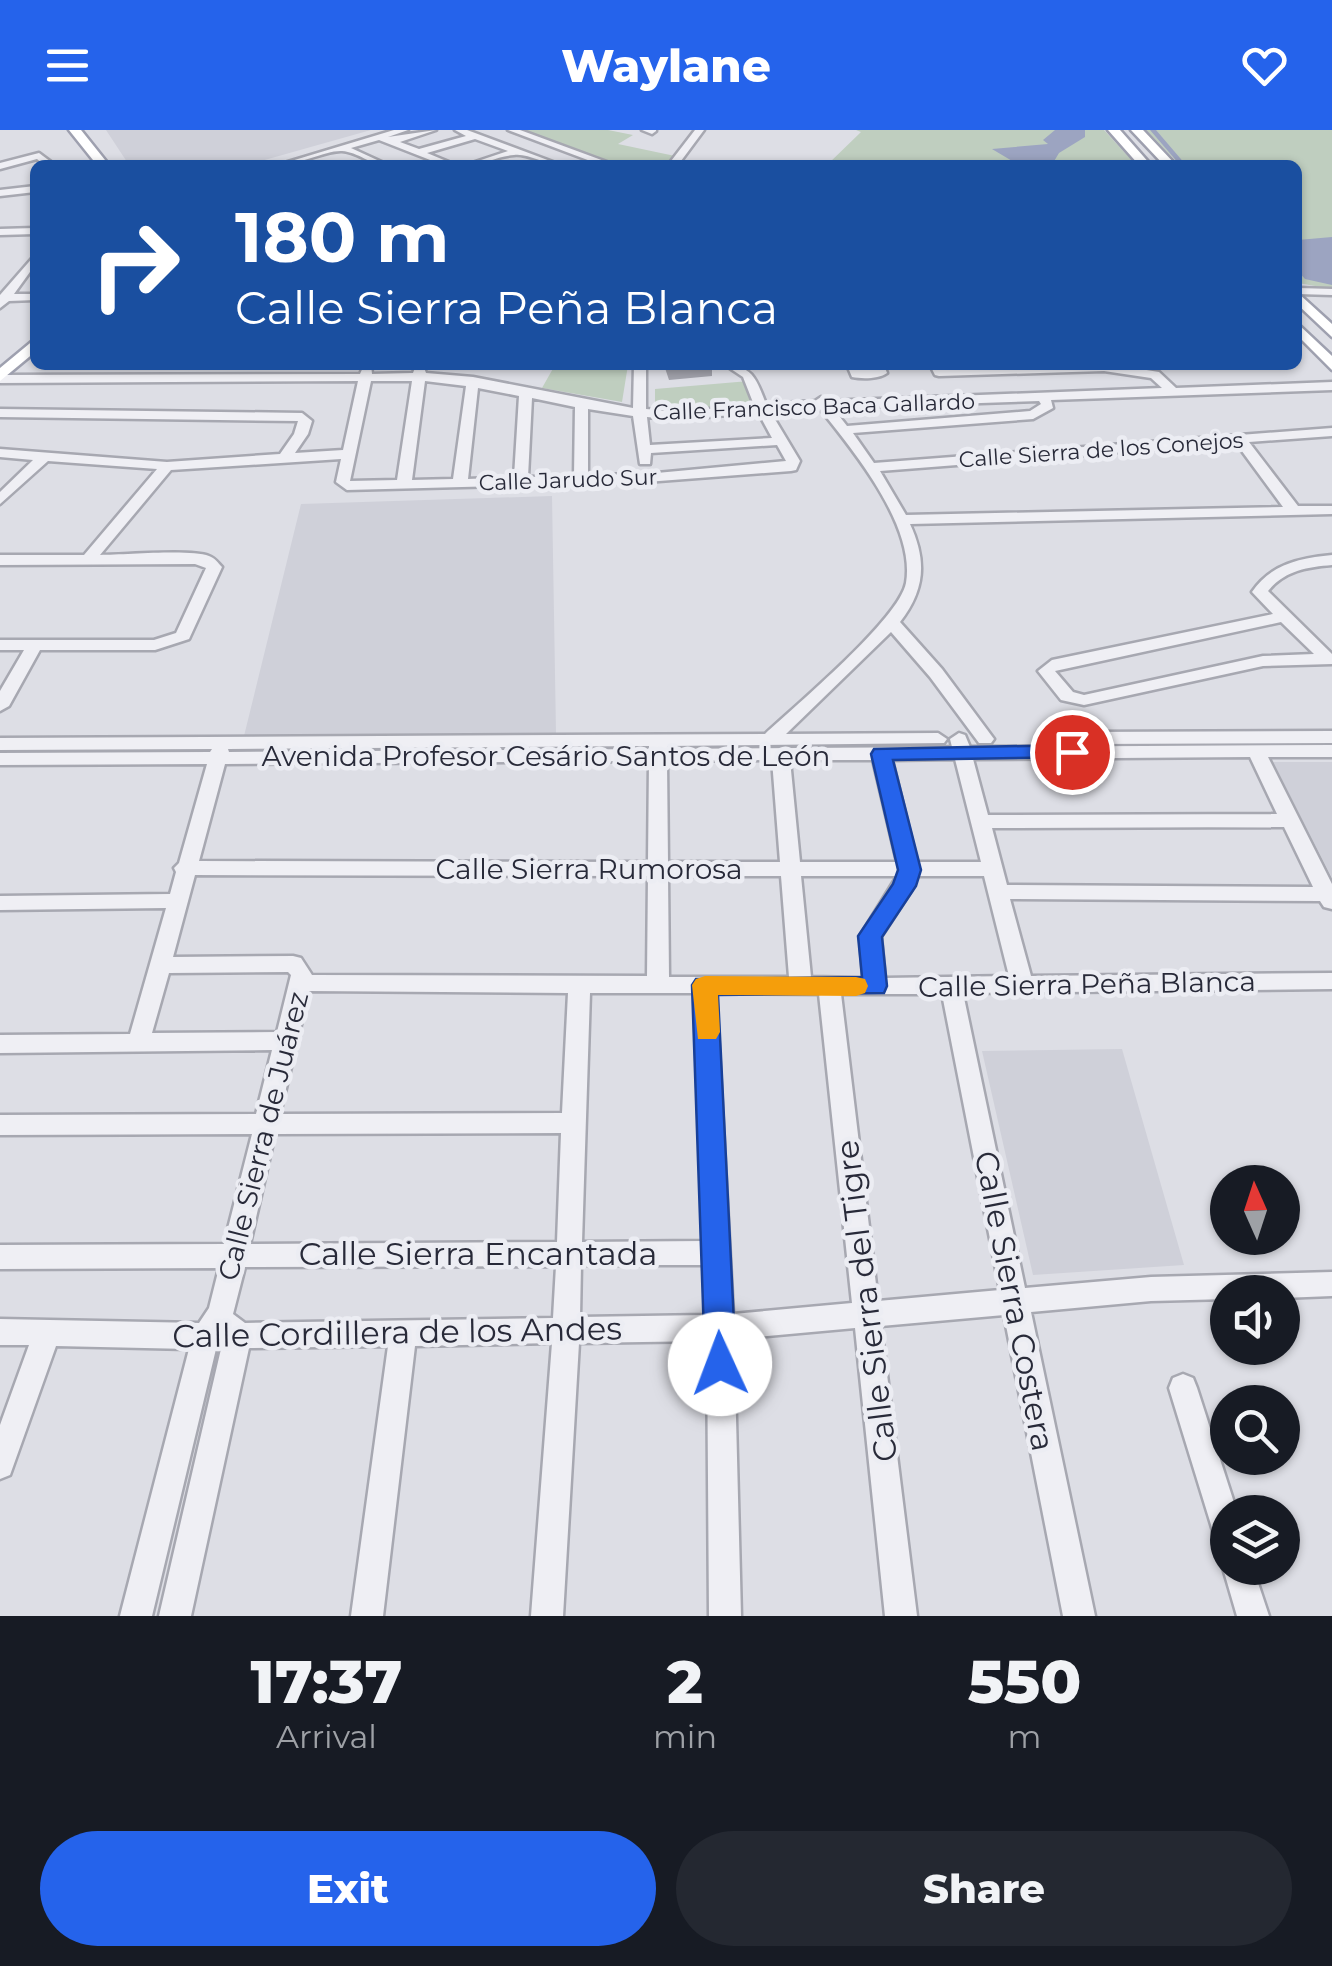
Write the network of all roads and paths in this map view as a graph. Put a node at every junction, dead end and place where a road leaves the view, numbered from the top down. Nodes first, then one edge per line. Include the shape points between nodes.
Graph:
1 (75, 130) edge
2 (404, 130) edge
3 (432, 130) edge
4 (459, 130) edge
5 (512, 130) edge
6 (700, 130) edge
7 (710, 130) edge
8 (1114, 130) edge
9 (1137, 130) edge
10 (474, 136) junction
11 (380, 137) junction
12 (487, 140) junction
13 (392, 142) junction
14 (342, 148) junction
15 (516, 151) junction
16 (354, 152) junction
17 (418, 152) junction
18 (432, 157) junction
19 (44, 160) edge
20 (99, 160) edge
21 (300, 160) edge
22 (328, 160) edge
23 (371, 160) edge
24 (439, 160) edge
25 (486, 160) edge
26 (539, 160) edge
27 (596, 160) edge
28 (676, 160) edge
29 (688, 160) edge
30 (1142, 160) edge
31 (1165, 160) edge
32 (0, 166) edge
33 (30, 189) edge
34 (0, 192) edge
35 (0, 232) edge
36 (30, 232) edge
37 (30, 264) edge
38 (1332, 294) edge
39 (1302, 295) edge
40 (30, 297) edge
41 (1302, 299) edge
42 (2, 300) edge
43 (1302, 331) edge
44 (30, 332) edge
45 (1332, 333) edge
46 (30, 349) edge
47 (1325, 349) edge
48 (0, 358) edge
49 (1332, 365) edge
50 (125, 370) edge
51 (211, 370) edge
52 (292, 370) edge
53 (640, 370) edge
54 (740, 370) edge
55 (854, 370) edge
56 (880, 370) edge
57 (938, 370) edge
58 (966, 370) edge
59 (1124, 370) edge
60 (420, 371) edge
61 (367, 372) edge
62 (0, 378) edge
63 (207, 380) junction
64 (288, 380) junction
65 (473, 381) junction
66 (1332, 386) edge
67 (526, 392) junction
68 (1170, 394) junction
69 (108, 396) junction
70 (1044, 399) junction
71 (822, 403) junction
72 (581, 404) junction
73 (761, 408) junction
74 (0, 412) edge
75 (639, 414) junction
76 (841, 430) junction
77 (1332, 432) edge
78 (1240, 439) junction
79 (784, 441) junction
80 (644, 450) junction
81 (0, 453) edge
82 (348, 454) junction
83 (44, 457) junction
84 (284, 459) junction
85 (167, 466) junction
86 (871, 467) junction
87 (646, 478) junction
88 (580, 480) junction
89 (521, 482) junction
90 (460, 483) junction
91 (404, 484) junction
92 (0, 500) edge
93 (1332, 510) edge
94 (1294, 511) junction
95 (901, 520) junction
96 (0, 560) edge
97 (88, 560) junction
98 (1332, 560) edge
99 (1283, 618) junction
100 (891, 622) junction
101 (0, 645) edge
102 (35, 645) junction
103 (1330, 659) edge
104 (0, 706) edge
105 (1332, 737) edge
106 (985, 739) junction
107 (0, 744) edge
108 (776, 746) junction
109 (960, 746) junction
110 (658, 747) junction
111 (220, 751) junction
112 (1332, 751) edge
113 (1256, 752) junction
114 (881, 754) junction
115 (0, 759) edge
116 (1290, 820) junction
117 (981, 822) junction
118 (184, 868) junction
119 (994, 868) junction
120 (660, 869) junction
121 (792, 869) junction
122 (910, 870) junction
123 (1000, 892) junction
124 (1330, 899) edge
125 (175, 901) junction
126 (0, 904) edge
127 (160, 965) junction
128 (297, 974) junction
129 (1332, 981) edge
130 (579, 984) junction
131 (658, 984) junction
132 (1022, 984) junction
133 (705, 985) junction
134 (800, 986) junction
135 (829, 986) junction
136 (875, 986) junction
137 (952, 986) junction
138 (139, 1041) junction
139 (284, 1041) junction
140 (0, 1044) edge
141 (574, 1123) junction
142 (267, 1124) junction
143 (0, 1125) edge
144 (569, 1253) junction
145 (716, 1253) junction
146 (234, 1254) junction
147 (0, 1257) edge
148 (1332, 1284) edge
149 (1014, 1302) junction
150 (870, 1317) junction
151 (222, 1328) junction
152 (720, 1328) junction
153 (0, 1332) edge
154 (47, 1332) junction
155 (566, 1332) junction
156 (403, 1334) junction
157 (1183, 1388) dead end
158 (0, 1465) edge
159 (1217, 1495) edge
160 (1243, 1585) edge
161 (136, 1616) edge
162 (175, 1616) edge
163 (367, 1616) edge
164 (547, 1616) edge
165 (725, 1616) edge
166 (901, 1616) edge
167 (1079, 1616) edge
168 (1252, 1616) edge

1 - 20 main road
2 - 11 street
3 - 13 street
4 - 10 street
5 - 27 street
6 - 28 street
7 - 29 street
8 - 30 main road
9 - 31 main road
10 - 12 street
10 - 17 street
11 - 13 street
11 - 14 street
12 - 15 street
12 - 18 street
13 - 17 street
14 - 16 street
14 - 21 street
15 - 25 street
15 - 26 street
16 - 22 street
16 - 23 street
17 - 18 street
18 - 24 street
19 - 32 street
33 - 34 street
35 - 36 street
37 - 42 street
38 - 39 street
40 - 42 street
41 - 45 main road
43 - 47 main road
44 - 48 main road
46 - 62 main road
47 - 49 main road
50 - 69 street
51 - 63 street
52 - 64 street
53 - 75 street
54 - 73 street
55 - 56 street
57 - 58 street
59 - 68 street via 1158,377
60 - 61 street, Calle Francisco Baca Gallardo
60 - 65 street, Calle Francisco Baca Gallardo
60 - 91 street
61 - 64 street, Calle Francisco Baca Gallardo
61 - 82 street
62 - 69 street, Calle Francisco Baca Gallardo
63 - 64 street, Calle Francisco Baca Gallardo
63 - 69 street, Calle Francisco Baca Gallardo
65 - 67 street, Calle Francisco Baca Gallardo
65 - 90 street
66 - 68 street, Calle Francisco Baca Gallardo
67 - 72 street, Calle Francisco Baca Gallardo
67 - 89 street
68 - 70 street, Calle Francisco Baca Gallardo
69 - 74 street via 28,413
69 - 84 street via 302,417 302,434
70 - 71 street, Calle Francisco Baca Gallardo
70 - 76 street via 1048,406 1032,415
71 - 73 street, Calle Francisco Baca Gallardo
71 - 76 street
72 - 75 street, Calle Francisco Baca Gallardo
72 - 88 street
73 - 75 street, Calle Francisco Baca Gallardo
73 - 79 street
75 - 80 street
76 - 86 street
77 - 78 street, Calle Sierra de los Conejos
78 - 86 street, Calle Sierra de los Conejos
78 - 94 street
79 - 80 street
79 - 87 street, Calle Jarudo Sur via 790,467
80 - 87 street
81 - 83 street
82 - 84 street
82 - 91 street, Calle Jarudo Sur via 344,486
83 - 85 street
83 - 92 street
84 - 85 street
85 - 97 street
86 - 95 street
87 - 88 street, Calle Jarudo Sur
88 - 89 street, Calle Jarudo Sur
89 - 90 street, Calle Jarudo Sur
90 - 91 street, Calle Jarudo Sur
93 - 94 street
94 - 95 street
95 - 100 street via 915,579
96 - 97 street
97 - 102 street via 206,560 214,567 177,641
98 - 99 street via 1292,566 1263,584 1261,596
99 - 103 street
99 - 103 street via 1048,668 1047,674 1077,699 1091,700 1263,661
100 - 106 street
100 - 108 street
101 - 102 street
102 - 104 street
105 - 106 street, Avenida Profesor Cesário Santos de León
106 - 109 street, Avenida Profesor Cesário Santos de León
107 - 111 street, Avenida Profesor Cesário Santos de León
108 - 109 street, Avenida Profesor Cesário Santos de León
108 - 110 street, Avenida Profesor Cesário Santos de León
108 - 114 street, Avenida Profesor Cesário Santos de León
108 - 121 street
109 - 113 street, Avenida Profesor Cesário Santos de León
109 - 114 street, Avenida Profesor Cesário Santos de León
109 - 117 street
110 - 111 street, Avenida Profesor Cesário Santos de León
110 - 120 street
111 - 115 street, Avenida Profesor Cesário Santos de León
111 - 118 street
112 - 113 street, Avenida Profesor Cesário Santos de León
113 - 116 street
114 - 122 street
116 - 117 street
116 - 124 street
117 - 119 street
118 - 120 street, Calle Sierra Rumorosa
118 - 125 street
119 - 122 street, Calle Sierra Rumorosa
119 - 123 street
120 - 121 street, Calle Sierra Rumorosa
120 - 131 street
121 - 122 street, Calle Sierra Rumorosa
121 - 134 street
122 - 136 street via 870,936
123 - 124 street
123 - 132 street
125 - 126 street
125 - 127 street
127 - 128 street, Calle Sierra Peña Blanca
127 - 138 street
128 - 130 street, Calle Sierra Peña Blanca
128 - 139 street, Calle Sierra de Juárez
129 - 132 street, Calle Sierra Peña Blanca
130 - 131 street, Calle Sierra Peña Blanca
130 - 141 street
131 - 133 street, Calle Sierra Peña Blanca
132 - 137 street, Calle Sierra Peña Blanca
133 - 134 street, Calle Sierra Peña Blanca
133 - 145 street
134 - 135 street, Calle Sierra Peña Blanca
135 - 136 street, Calle Sierra Peña Blanca
135 - 150 street, Calle Sierra del Tigre
136 - 137 street, Calle Sierra Peña Blanca
137 - 149 street, Calle Sierra Costera
138 - 139 street
138 - 140 street
139 - 142 street, Calle Sierra de Juárez
141 - 142 street
141 - 144 street
142 - 143 street
142 - 146 street, Calle Sierra de Juárez
144 - 145 street, Calle Sierra Encantada
144 - 146 street, Calle Sierra Encantada
144 - 155 street
145 - 152 street
146 - 147 street, Calle Sierra Encantada
146 - 151 street, Calle Sierra de Juárez
148 - 149 street, Calle Cordillera de los Andes via 1151,1289
149 - 150 street, Calle Cordillera de los Andes
149 - 167 street, Calle Sierra Costera
150 - 152 street, Calle Cordillera de los Andes
150 - 166 street, Calle Sierra del Tigre
151 - 154 street, Calle Cordillera de los Andes
151 - 156 street, Calle Cordillera de los Andes
151 - 161 street, Calle Sierra de Juárez
151 - 162 street, Calle Sierra de Juárez
152 - 155 street, Calle Cordillera de los Andes
152 - 165 street
153 - 154 street, Calle Cordillera de los Andes
154 - 158 street
155 - 156 street, Calle Cordillera de los Andes
155 - 164 street
156 - 163 street
157 - 159 street
160 - 168 street

